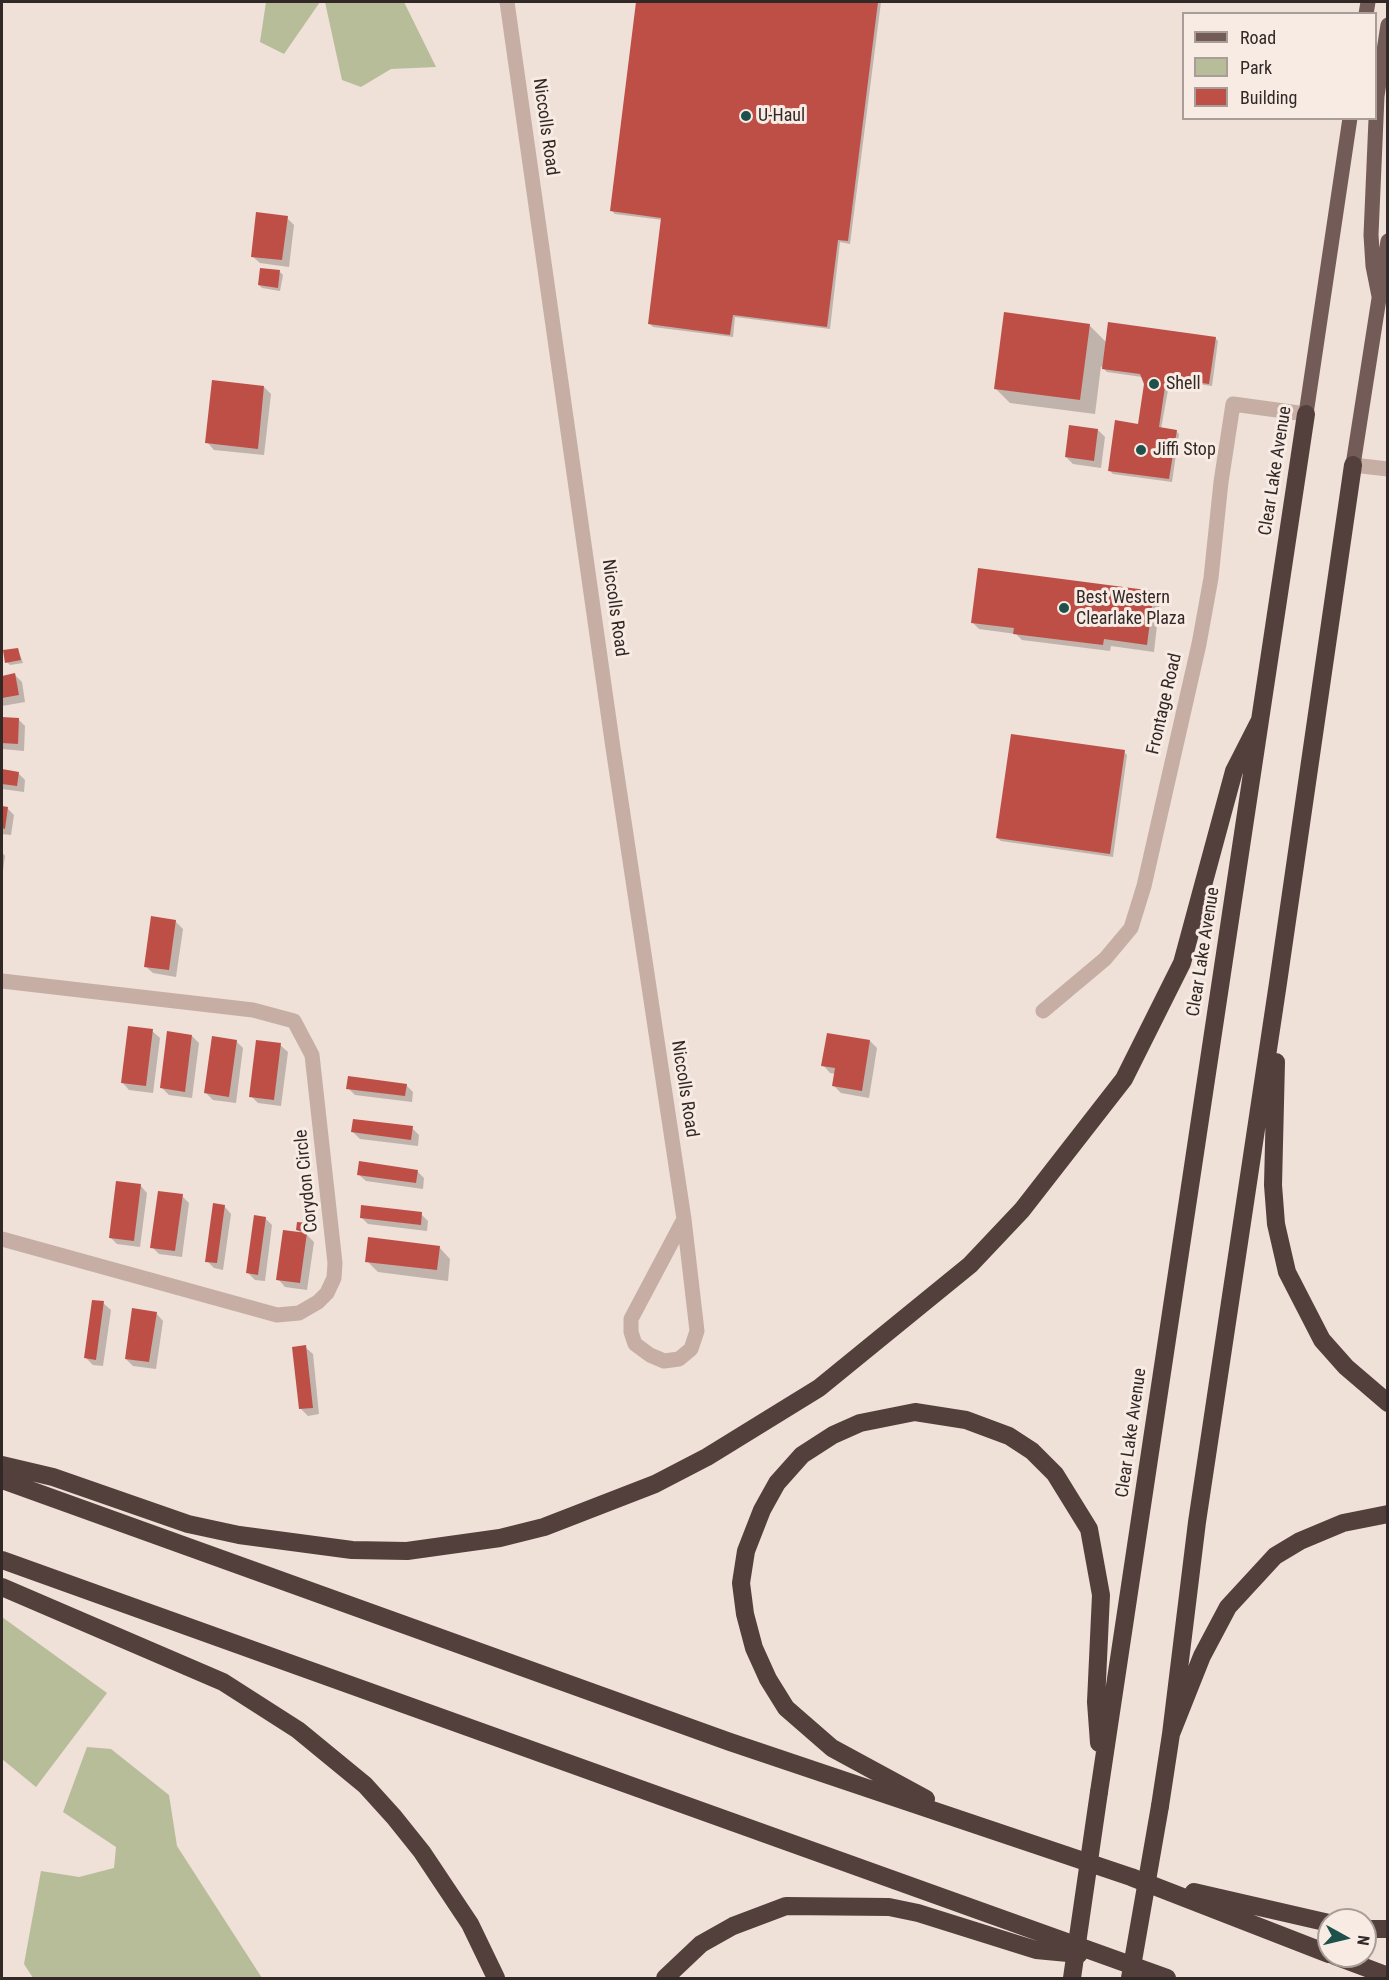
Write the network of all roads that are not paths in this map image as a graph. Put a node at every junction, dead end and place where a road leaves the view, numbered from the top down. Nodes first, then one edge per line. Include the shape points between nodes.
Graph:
1 (507, 2) edge
2 (1388, 25) edge
3 (1377, 96) edge
4 (1350, 120) edge
5 (1376, 120) edge
6 (1388, 241) edge
7 (1380, 296) junction
8 (1306, 414) junction
9 (1353, 465) junction
10 (1388, 469) edge
11 (1260, 720) junction
12 (2, 981) edge
13 (1278, 983) junction
14 (1043, 1011) dead end
15 (684, 1219) junction
16 (2, 1239) edge
17 (1388, 1403) edge
18 (2, 1465) edge
19 (2, 1480) edge
20 (1388, 1514) edge
21 (2, 1560) edge
22 (2, 1587) edge
23 (1171, 1734) junction
24 (1100, 1786) junction
25 (984, 1828) junction
26 (1131, 1877) junction
27 (1317, 1920) edge
28 (1317, 1949) edge
29 (1107, 1957) junction
30 (1367, 1968) edge
31 (1388, 1976) edge
32 (496, 1978) edge
33 (665, 1978) edge
34 (1072, 1978) edge
35 (1130, 1978) edge
36 (1167, 1978) edge

1 - 15 street, Niccolls Road
2 - 3 main road
4 - 8 main road, Clear Lake Avenue
5 - 7 main road via 1371,236
6 - 7 main road
7 - 9 main road
8 - 11 highway, Clear Lake Avenue
8 - 14 street, Frontage Road via 1233,404 1199,644 1131,928 1105,959
9 - 10 street
9 - 13 highway
11 - 18 highway via 1234,771 1182,963 1124,1079 1022,1210 970,1265 819,1388 708,1457 655,1484 544,1527 500,1538 407,1551 352,1550 239,1535 188,1524 53,1477
11 - 24 highway, Clear Lake Avenue
12 - 16 street, Corydon Circle via 253,1010 294,1021 312,1055 334,1278 327,1293 308,1309 289,1316 277,1315
13 - 17 highway via 1273,1185 1276,1224 1287,1272 1322,1340
13 - 23 highway via 1197,1522
15 - 15 street, Niccolls Road via 631,1319 630,1332 635,1344 664,1361 679,1359 691,1349 697,1331
19 - 25 highway via 730,1742
20 - 23 highway via 1343,1523 1275,1556 1228,1607 1214,1629
21 - 29 highway
22 - 32 highway via 223,1682 298,1730 365,1785 422,1852 470,1924
23 - 35 highway, bridge
24 - 25 highway via 1096,1702 1101,1595 1089,1530 1061,1482 1032,1451 1009,1436 966,1420 915,1412 860,1423 802,1455 777,1483 762,1510 746,1551 741,1583 754,1648 786,1708 832,1748
24 - 34 highway, bridge
25 - 26 highway
26 - 27 highway
26 - 28 highway
29 - 33 highway via 1036,1950 889,1907 814,1904 786,1906 733,1926 701,1944
29 - 36 highway
30 - 31 highway

